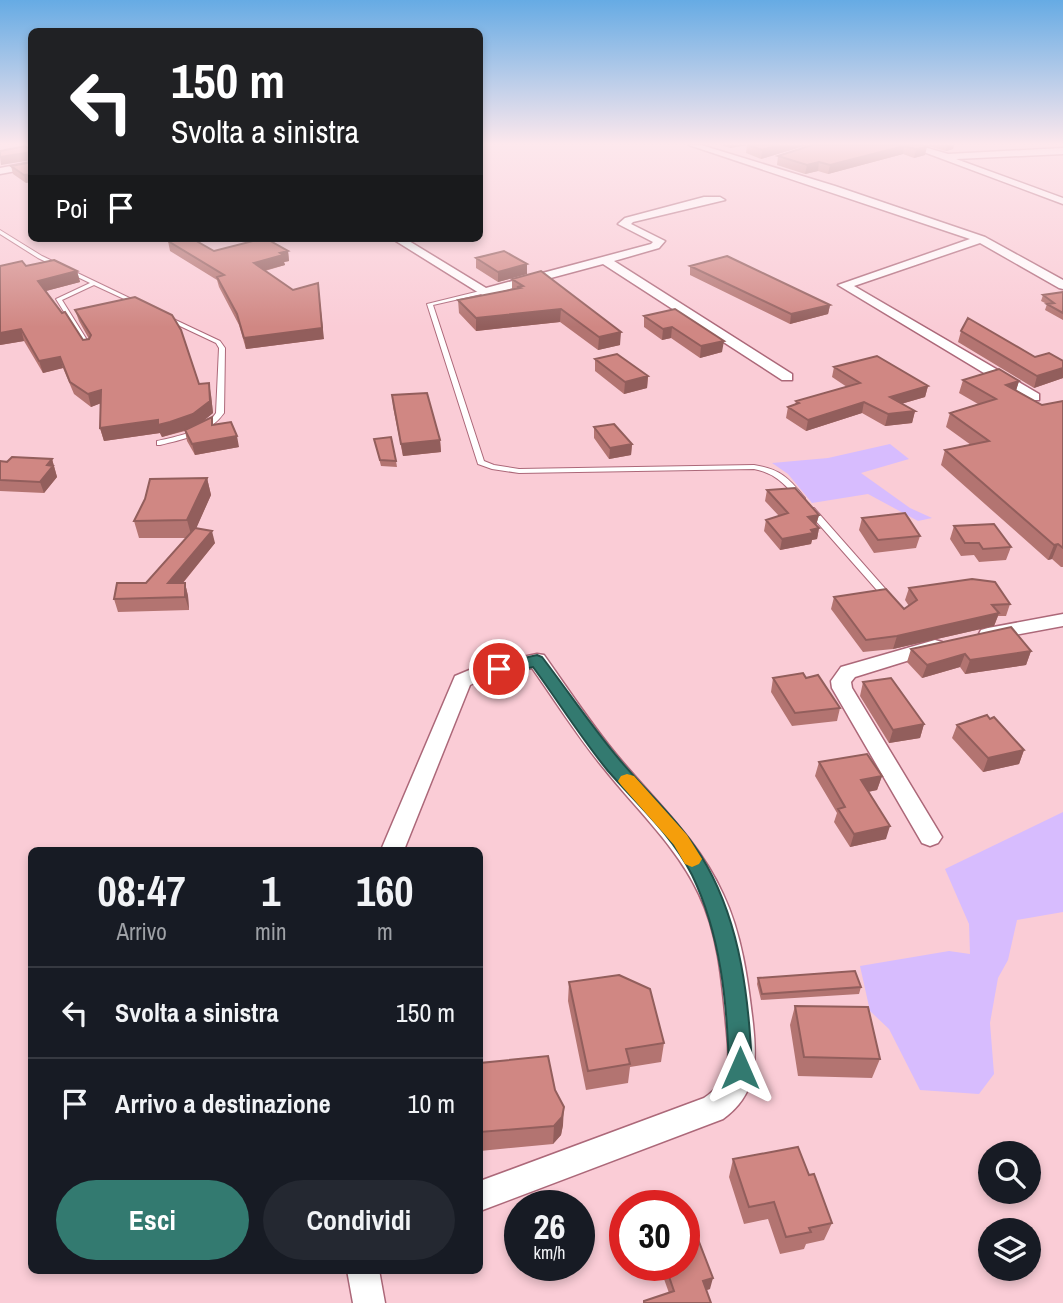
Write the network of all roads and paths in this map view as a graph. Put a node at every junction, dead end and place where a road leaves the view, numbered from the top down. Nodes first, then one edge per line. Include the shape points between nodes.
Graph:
1 (684, 206) edge
2 (881, 206) edge
3 (0, 232) edge
4 (981, 239) junction
5 (403, 242) edge
6 (605, 260) junction
7 (94, 283) junction
8 (1063, 285) edge
9 (484, 292) junction
10 (144, 306) edge
11 (156, 312) edge
12 (89, 348) edge
13 (787, 377) dead end
14 (1034, 397) edge
15 (160, 443) dead end
16 (886, 595) edge
17 (1063, 620) edge
18 (974, 637) edge
19 (950, 642) edge
20 (930, 837) dead end
21 (395, 847) edge
22 (483, 1195) edge
23 (364, 1274) edge
24 (369, 1303) edge

1 - 6 street via 625,222 624,226 660,243
2 - 4 street
3 - 7 lane
4 - 8 street
4 - 14 street via 844,285
5 - 9 street
6 - 9 street
6 - 13 street
7 - 10 lane
7 - 12 lane via 60,299
9 - 16 lane via 430,303 481,462 519,471 774,470
11 - 15 lane via 222,348 220,413 215,422
17 - 18 street
19 - 20 street via 848,672 841,681
21 - 22 street via 462,681 537,660 612,763 681,840 721,921 742,1053 739,1083 730,1100
23 - 24 street

